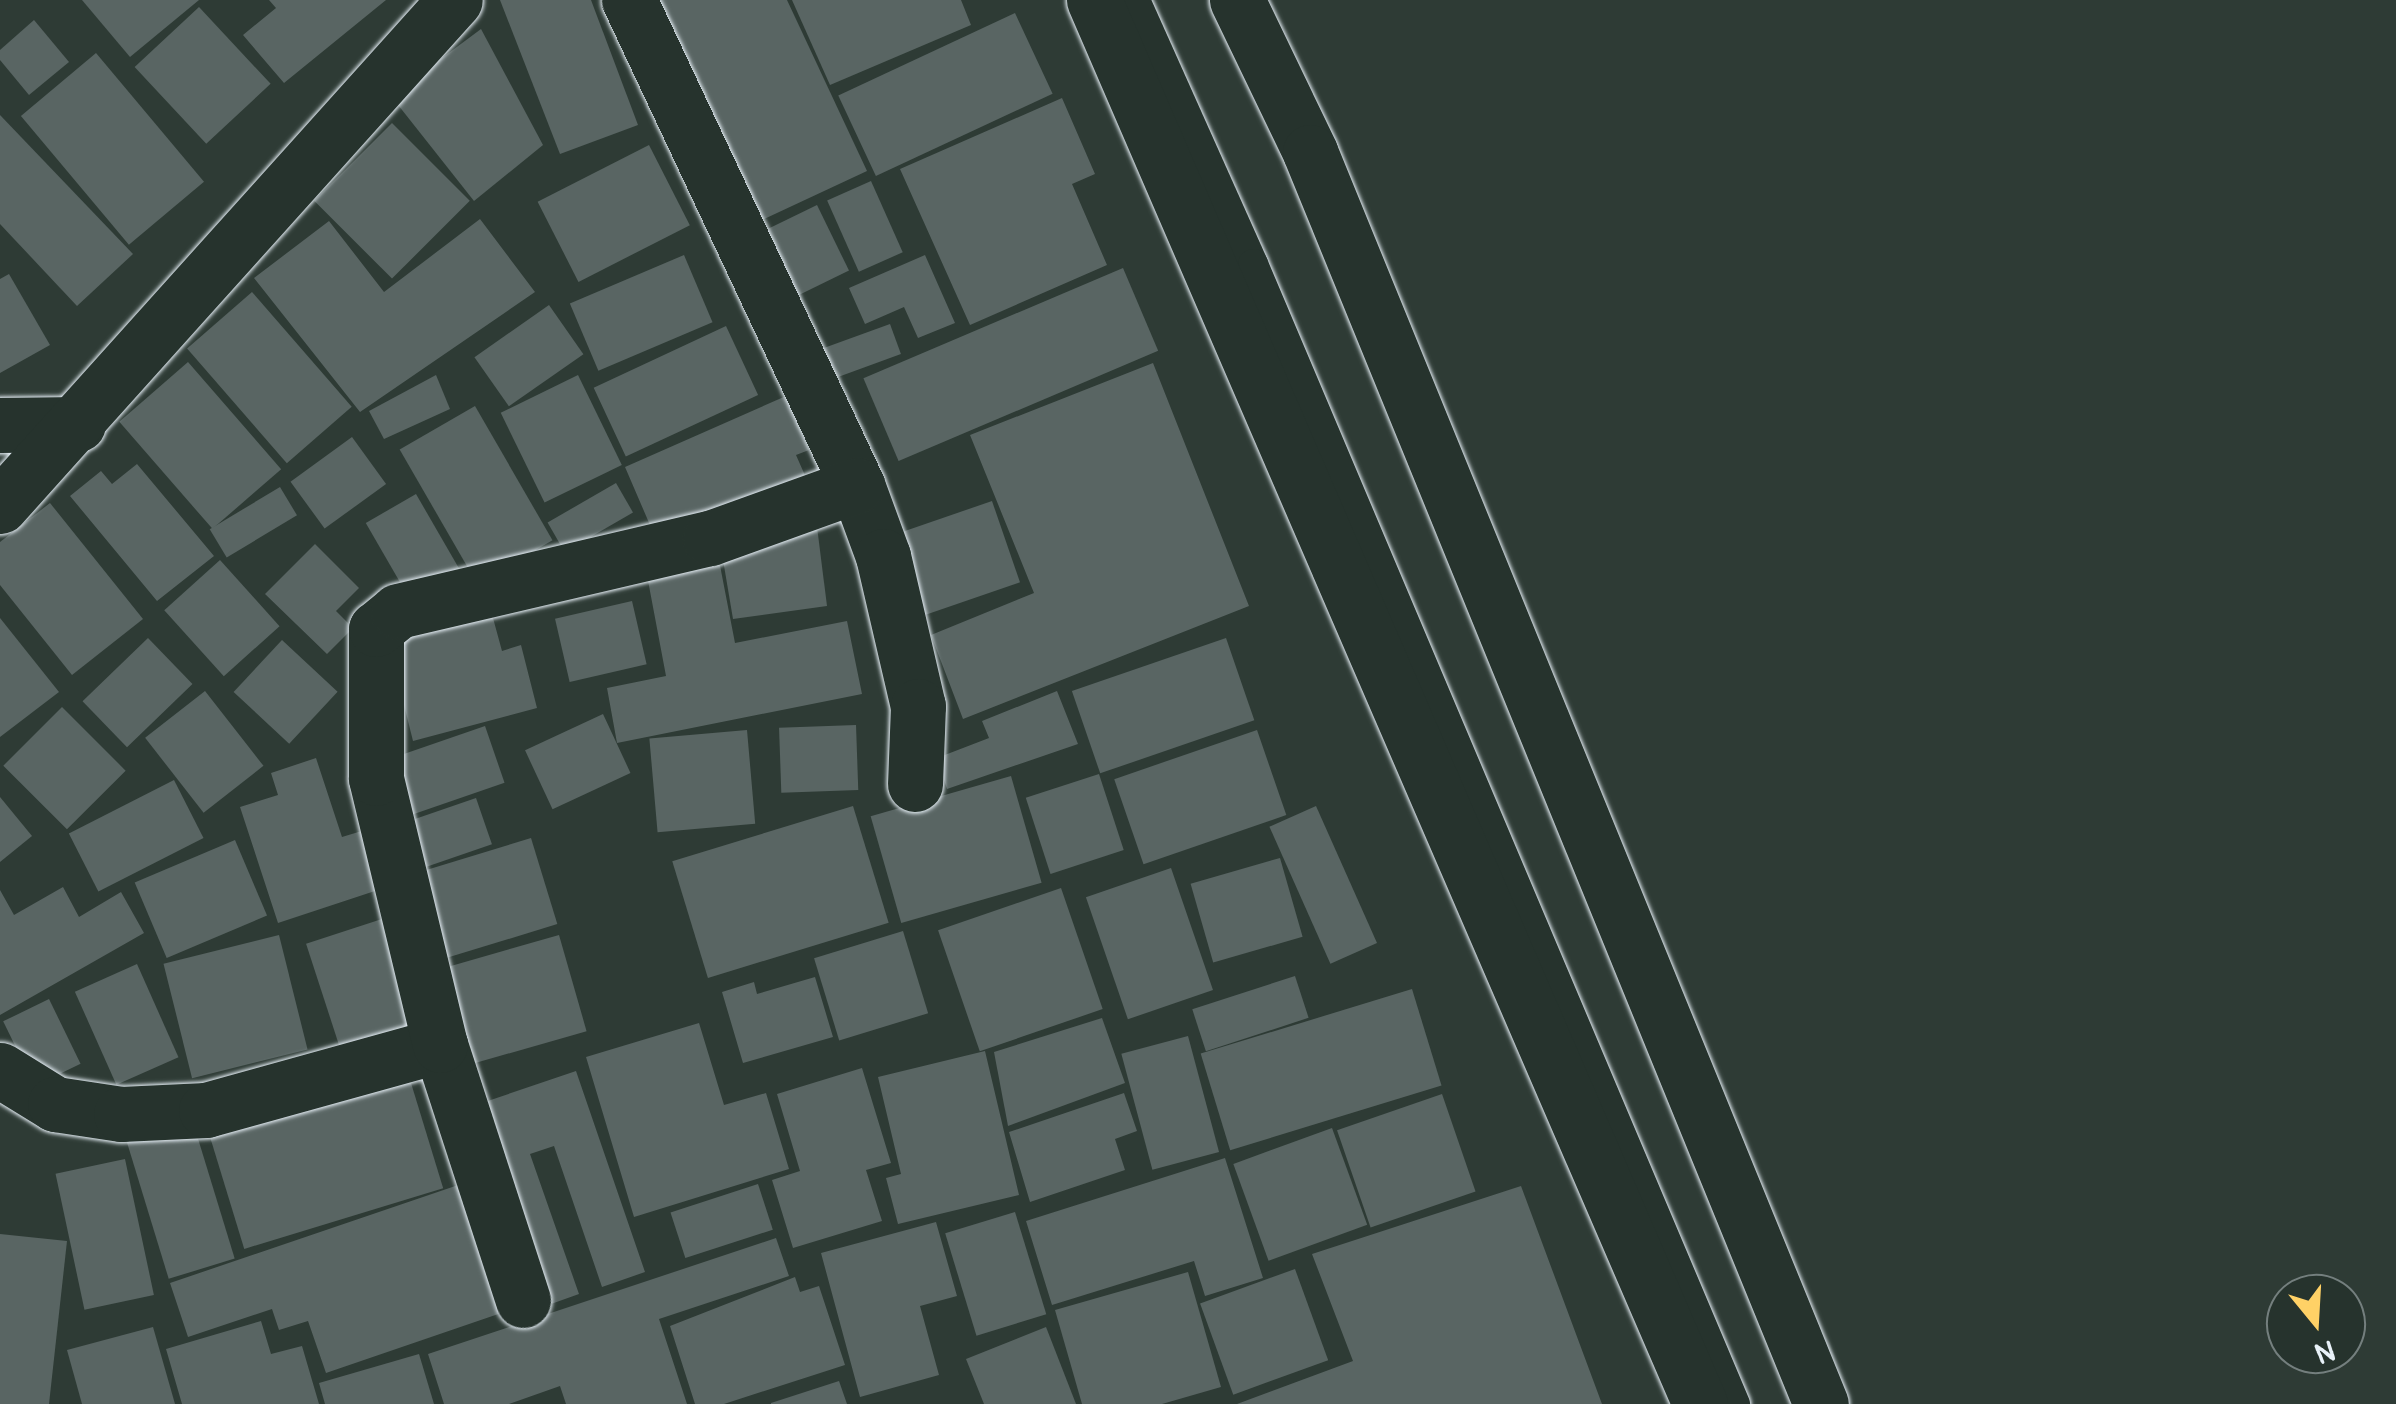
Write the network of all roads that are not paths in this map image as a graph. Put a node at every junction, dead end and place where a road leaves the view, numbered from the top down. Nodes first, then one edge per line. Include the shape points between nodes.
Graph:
1 (455, 0) edge
2 (628, 0) edge
3 (1094, 0) edge
4 (1135, 0) edge
5 (1237, 0) edge
6 (78, 424) junction
7 (0, 425) edge
8 (857, 485) junction
9 (0, 506) edge
10 (915, 784) dead end
11 (440, 1045) junction
12 (0, 1070) edge
13 (524, 1300) dead end
14 (1700, 1404) edge
15 (1735, 1404) edge
16 (1821, 1404) edge

1 - 6 main road
2 - 8 main road
3 - 14 main road
4 - 15 lane via 1254,264
5 - 16 main road via 1310,152
6 - 7 main road
6 - 9 main road
8 - 10 main road via 883,556 918,706
8 - 11 main road via 710,538 398,612 376,629 376,778
11 - 12 main road via 206,1110 121,1114 55,1104
11 - 13 main road

